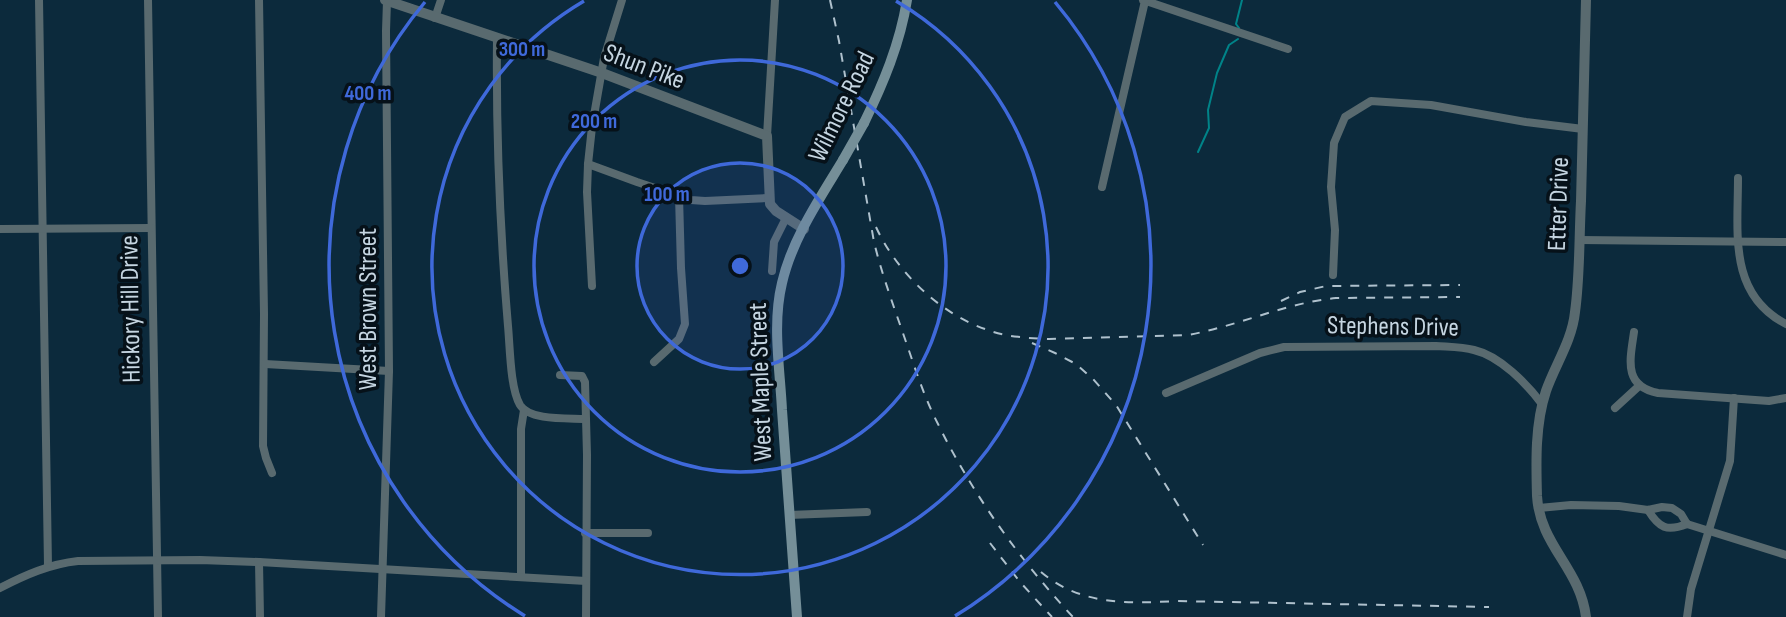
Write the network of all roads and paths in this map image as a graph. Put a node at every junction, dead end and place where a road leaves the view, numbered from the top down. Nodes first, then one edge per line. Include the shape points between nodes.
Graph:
1 (39, 0) edge
2 (148, 0) edge
3 (259, 0) edge
4 (386, 0) edge
5 (441, 0) edge
6 (622, 0) edge
7 (775, 0) edge
8 (906, 0) edge
9 (1144, 0) edge
10 (1586, 0) edge
11 (435, 18) junction
12 (497, 39) junction
13 (1288, 48) dead end
14 (602, 73) junction
15 (1583, 129) junction
16 (767, 136) junction
17 (588, 164) junction
18 (1738, 178) dead end
19 (1102, 187) dead end
20 (679, 197) junction
21 (769, 198) junction
22 (786, 218) junction
23 (151, 228) junction
24 (0, 229) edge
25 (43, 229) junction
26 (804, 229) junction
27 (1579, 240) junction
28 (1738, 242) junction
29 (1786, 242) edge
30 (772, 271) dead end
31 (1333, 275) dead end
32 (592, 286) dead end
33 (1786, 324) edge
34 (1634, 332) dead end
35 (654, 362) dead end
36 (265, 364) junction
37 (389, 371) junction
38 (560, 375) dead end
39 (1639, 386) junction
40 (1166, 393) dead end
41 (1734, 398) junction
42 (1786, 398) edge
43 (1542, 404) junction
44 (1615, 408) dead end
45 (524, 410) junction
46 (586, 419) junction
47 (272, 473) dead end
48 (1539, 508) junction
49 (1648, 510) junction
50 (867, 512) dead end
51 (789, 515) junction
52 (1687, 524) junction
53 (1709, 531) junction
54 (585, 533) junction
55 (648, 533) dead end
56 (1786, 555) edge
57 (157, 560) junction
58 (260, 562) junction
59 (48, 566) junction
60 (383, 570) junction
61 (521, 577) junction
62 (586, 581) junction
63 (0, 588) edge
64 (158, 617) edge
65 (260, 617) edge
66 (381, 617) edge
67 (586, 617) edge
68 (797, 617) edge
69 (1586, 617) edge
70 (1687, 617) edge

1 - 25 street
2 - 23 street, Hickory Hill Drive
3 - 36 street
4 - 11 street, Shun Pike
4 - 37 street, West Brown Street
5 - 11 street
6 - 14 street
7 - 16 street
8 - 26 main road, Wilmore Road, bridge via 887,72 864,123
9 - 13 street
9 - 19 street
10 - 15 street, Etter Drive
11 - 12 street, Shun Pike
12 - 14 street, Shun Pike
12 - 45 street via 505,287 514,385
14 - 16 street, Shun Pike
14 - 17 street
15 - 27 street, Etter Drive
15 - 31 street via 1431,105 1371,102 1345,117 1334,143
16 - 21 street
17 - 20 street
17 - 32 street
18 - 28 street
20 - 21 street via 705,201
20 - 35 street via 685,324 679,339
21 - 22 street
22 - 26 street
22 - 30 street via 774,242
23 - 25 street
23 - 57 street, Hickory Hill Drive
24 - 25 street
25 - 59 street
26 - 51 main road, West Maple Street via 786,270 778,313
27 - 28 street
27 - 43 street, Etter Drive via 1572,328
28 - 29 street
28 - 33 street via 1740,267 1748,286 1762,306
34 - 39 street via 1630,365
36 - 37 street
36 - 47 street via 263,446
37 - 60 street, West Brown Street
38 - 46 street via 582,376
39 - 41 street via 1658,393
39 - 44 street
40 - 43 street, Stephens Drive via 1284,347 1457,347 1476,350 1501,363
41 - 42 street
41 - 53 street via 1730,461
43 - 48 street
45 - 46 street via 537,416
45 - 61 street
46 - 54 street
48 - 49 street via 1571,505
48 - 69 street via 1549,540 1582,594
49 - 52 street via 1672,508
49 - 52 street via 1664,527
50 - 51 street
51 - 68 main road, West Maple Street
52 - 53 street
53 - 56 street
53 - 70 street
54 - 55 street
54 - 62 street
57 - 58 street
57 - 59 street
57 - 64 street, Hickory Hill Drive
58 - 60 street
58 - 65 street
59 - 63 street
60 - 61 street
60 - 66 street, West Brown Street
61 - 62 street
62 - 67 street

